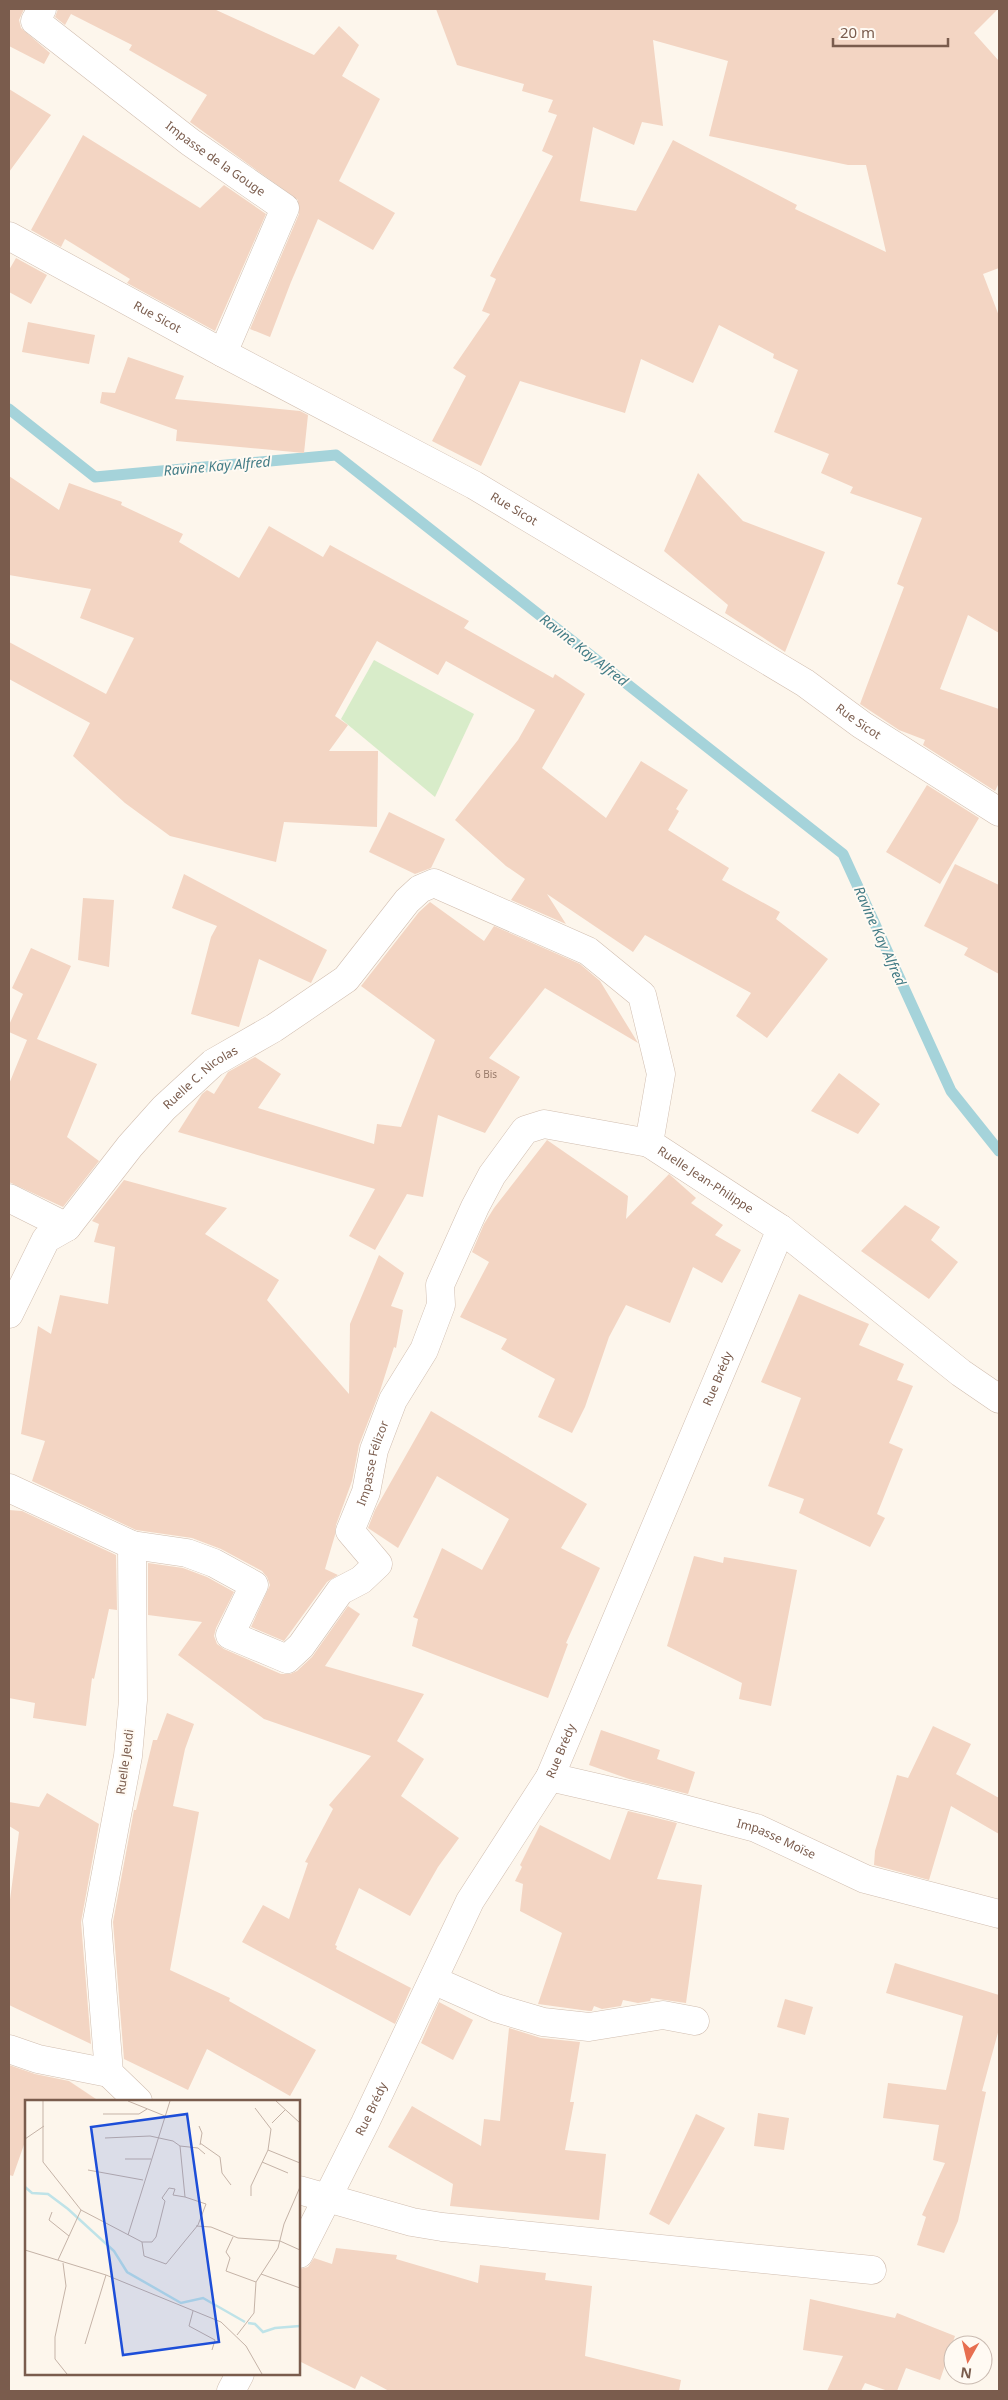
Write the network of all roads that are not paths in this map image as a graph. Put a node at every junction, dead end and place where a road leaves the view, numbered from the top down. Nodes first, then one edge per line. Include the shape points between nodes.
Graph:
1 (42, 9) edge
2 (9, 236) edge
3 (223, 353) junction
4 (999, 812) edge
5 (434, 883) joint
6 (649, 1142) junction
7 (9, 1198) edge
8 (67, 1227) junction
9 (780, 1229) junction
10 (9, 1314) edge
11 (999, 1399) edge
12 (9, 1488) edge
13 (132, 1545) junction
14 (550, 1777) junction
15 (999, 1914) edge
16 (433, 1980) junction
17 (695, 2021) dead end
18 (9, 2049) edge
19 (109, 2073) junction
20 (137, 2100) edge
21 (300, 2190) edge
22 (326, 2199) junction
23 (300, 2252) edge
24 (872, 2270) dead end
25 (239, 2375) edge
26 (231, 2391) edge

1 - 3 street, Impasse de la Gouge via 35,22 190,142 285,208
2 - 3 street, Rue Sicot
3 - 4 street, Rue Sicot via 474,485 805,683 862,724
5 - 6 street, Ruelle Jean-Philippe via 588,951 642,995 661,1074
5 - 8 street, Ruelle C. Nicolas via 420,889 406,901 346,979 274,1028 213,1064 164,1108
6 - 9 street, Ruelle Jean-Philippe
6 - 13 street, Impasse Félizor via 544,1124 524,1130 492,1175 440,1285 441,1305 424,1350 393,1400 374,1450 366,1492 350,1531 378,1564 361,1580 340,1591 301,1646 287,1659 230,1635 254,1585 214,1563 187,1553
7 - 8 street
8 - 10 street, Ruelle C. Nicolas via 46,1239
9 - 11 street, Ruelle Jean-Philippe via 961,1373
9 - 14 street, Rue Brédy
12 - 13 street
13 - 19 street, Ruelle Jeudi via 133,1700 128,1756 97,1921
14 - 15 street, Impasse Moïse via 756,1828 865,1879
14 - 16 street, Rue Brédy via 470,1901
16 - 17 street via 496,2008 543,2022 589,2027 663,2015
16 - 22 street, Rue Brédy
18 - 19 street via 38,2059
19 - 20 street
21 - 22 street
22 - 23 street, Rue Brédy
22 - 24 street via 442,2227
25 - 26 street

